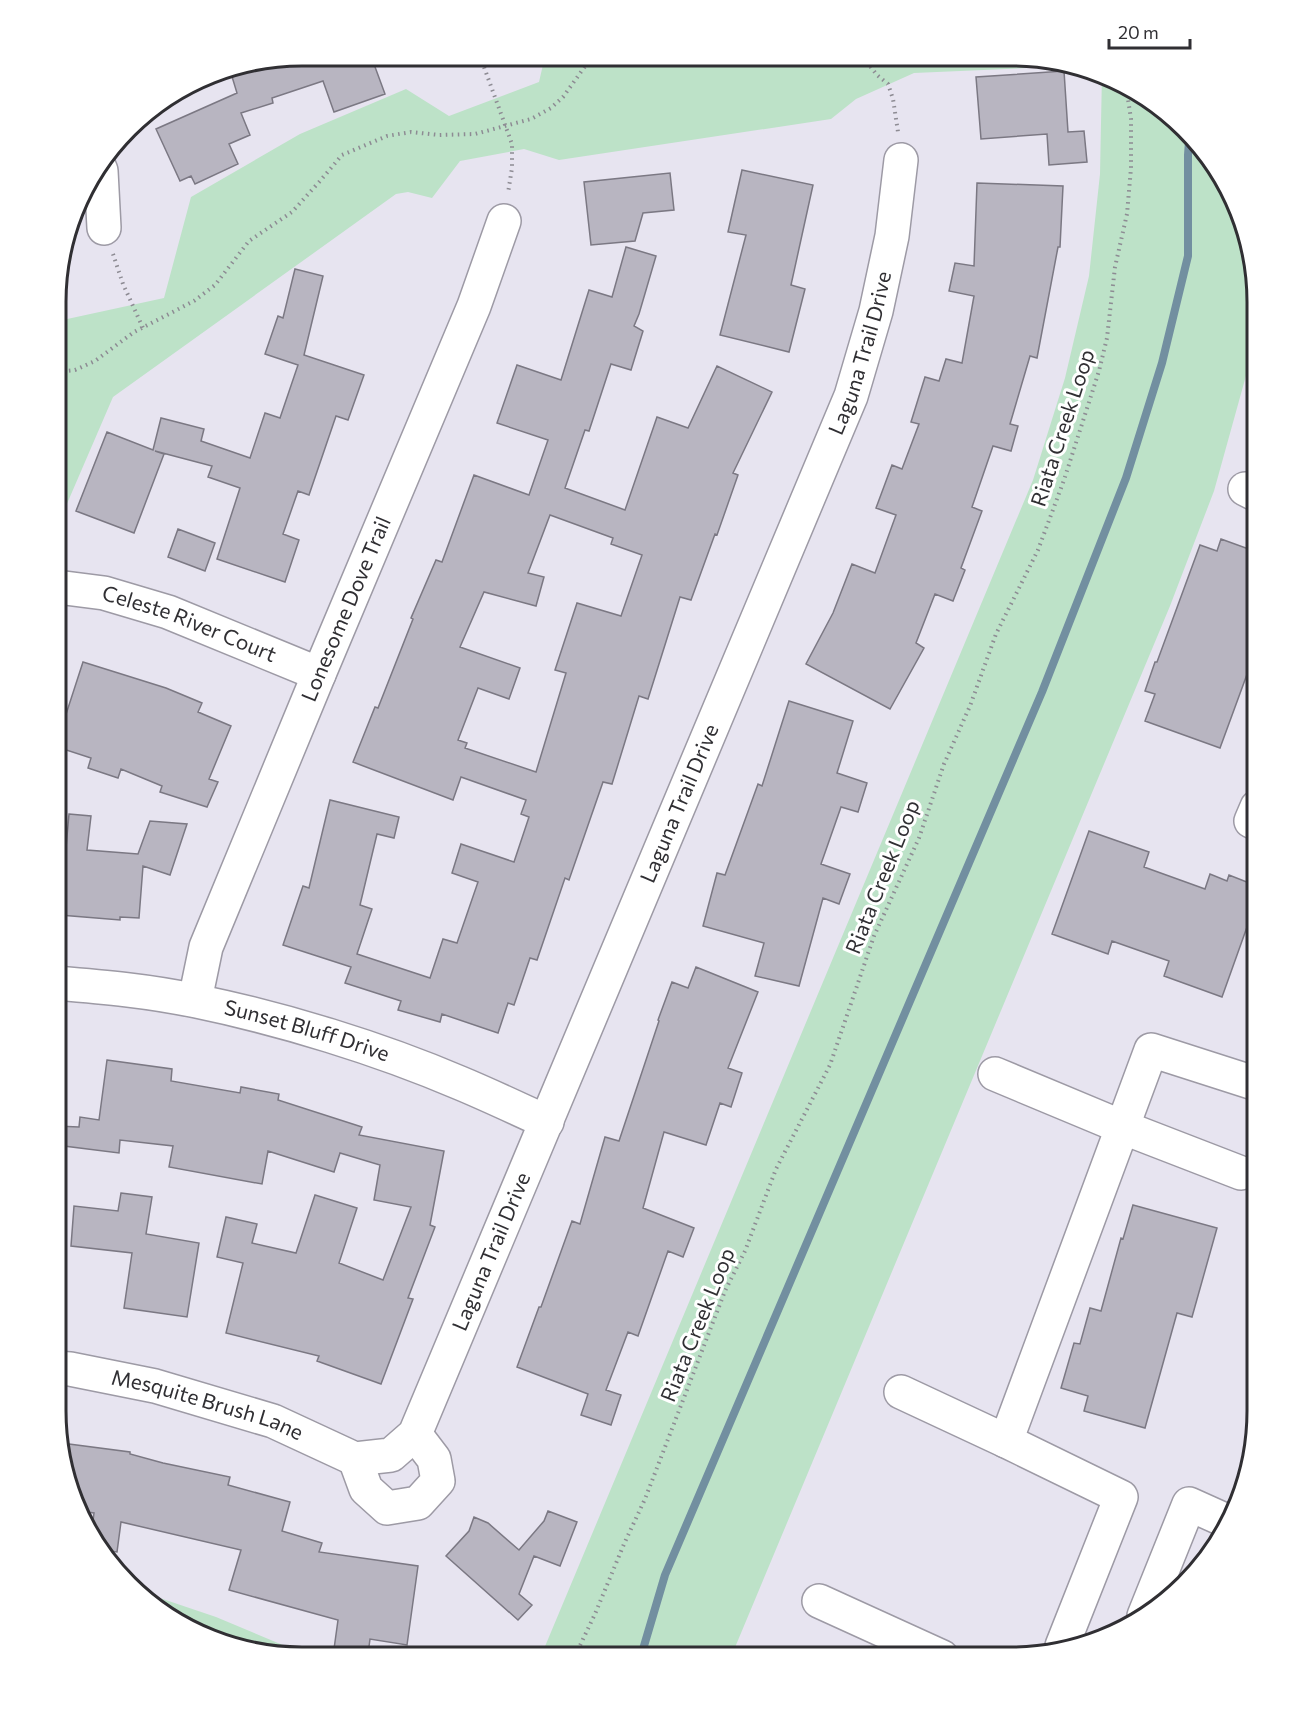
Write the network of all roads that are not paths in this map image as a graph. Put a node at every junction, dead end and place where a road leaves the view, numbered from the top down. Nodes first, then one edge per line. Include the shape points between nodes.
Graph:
1 (901, 160) road end
2 (101, 178) edge
3 (504, 221) road end
4 (104, 228) road end
5 (66, 588) edge
6 (319, 674) junction
7 (66, 984) edge
8 (195, 1000) junction
9 (995, 1074) dead end
10 (1247, 1081) edge
11 (547, 1122) junction
12 (1122, 1127) junction
13 (1241, 1173) dead end
14 (66, 1369) edge
15 (901, 1392) dead end
16 (415, 1434) junction
17 (1006, 1442) junction
18 (355, 1459) junction
19 (1221, 1518) edge
20 (819, 1600) dead end
21 (1150, 1602) edge
22 (1064, 1641) edge
23 (920, 1647) edge

1 - 11 street, Laguna Trail Drive via 892,237 851,396
2 - 4 street
3 - 6 street, Lonesome Dove Trail via 474,306
5 - 6 street, Celeste River Court via 104,593 168,612
6 - 8 street, Lonesome Dove Trail via 206,947
7 - 8 street, Sunset Bluff Drive
8 - 11 street, Sunset Bluff Drive via 359,1046 459,1083
9 - 12 street
10 - 12 street via 1151,1050
11 - 16 street, Laguna Trail Drive
12 - 13 street
12 - 17 street
14 - 18 street, Mesquite Brush Lane via 155,1386 273,1421
15 - 17 street
16 - 18 street, Laguna Trail Drive via 391,1455
16 - 18 street via 434,1460 438,1481 418,1503 387,1508 366,1489
17 - 22 street via 1121,1497
19 - 21 street via 1189,1504
20 - 23 street

